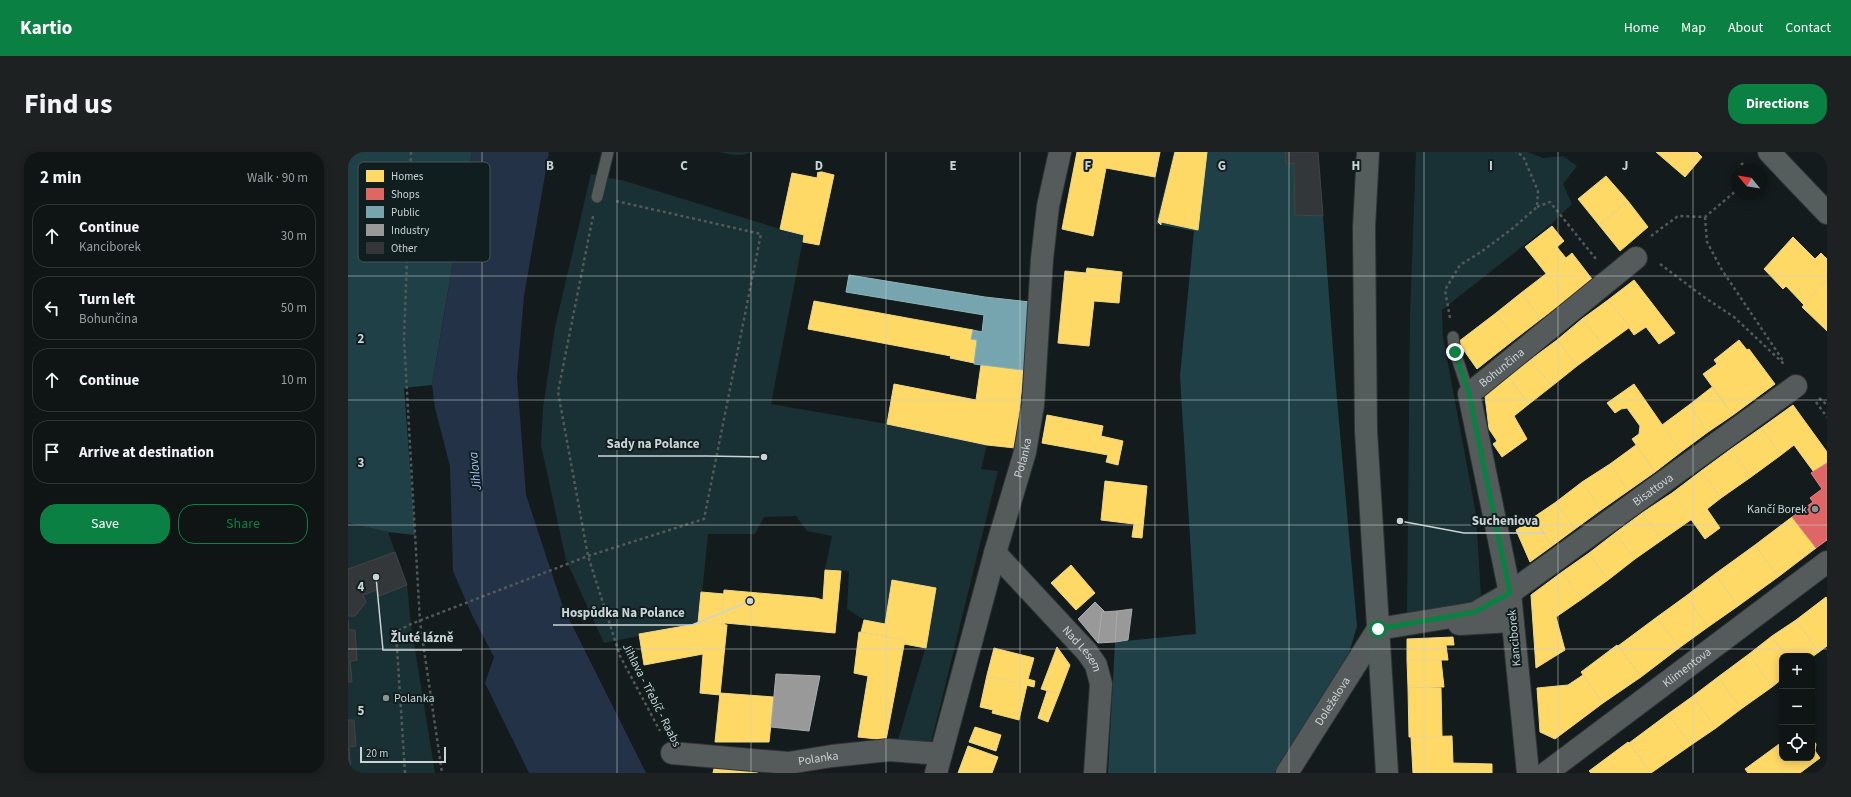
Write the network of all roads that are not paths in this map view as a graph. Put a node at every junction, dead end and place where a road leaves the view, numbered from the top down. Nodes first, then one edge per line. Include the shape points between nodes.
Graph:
1 (608, 152) edge
2 (1060, 152) edge
3 (1368, 152) edge
4 (1769, 152) edge
5 (597, 197) road end
6 (1827, 213) edge
7 (1636, 258) road end
8 (1454, 337) road end
9 (1796, 386) dead end
10 (1469, 394) junction
11 (995, 553) junction
12 (1827, 562) edge
13 (1510, 593) junction
14 (1512, 621) junction
15 (1378, 629) junction
16 (672, 753) road end
17 (938, 764) edge
18 (1096, 773) edge
19 (1287, 773) edge
20 (1387, 773) edge
21 (1528, 773) edge
22 (1546, 773) edge

1 - 5 lane
2 - 11 street, Polanka via 1048,206 1044,243 1033,405 1025,452
3 - 15 main road via 1364,226 1366,431
4 - 6 main road
7 - 10 street, Bohunčina
8 - 10 lane via 1455,352
9 - 13 street, Bisattova
10 - 13 street, Bohunčina
11 - 17 street, Polanka
11 - 18 street, Nad Lesem via 1087,652 1096,665 1101,684
12 - 22 street, Klimentova
13 - 14 street, Kanciborek
13 - 15 street, Kanciborek via 1475,612
14 - 15 street
14 - 21 street, Kanciborek
15 - 19 street, Doleželova
15 - 20 main road
16 - 17 street, Polanka via 788,763 889,750

